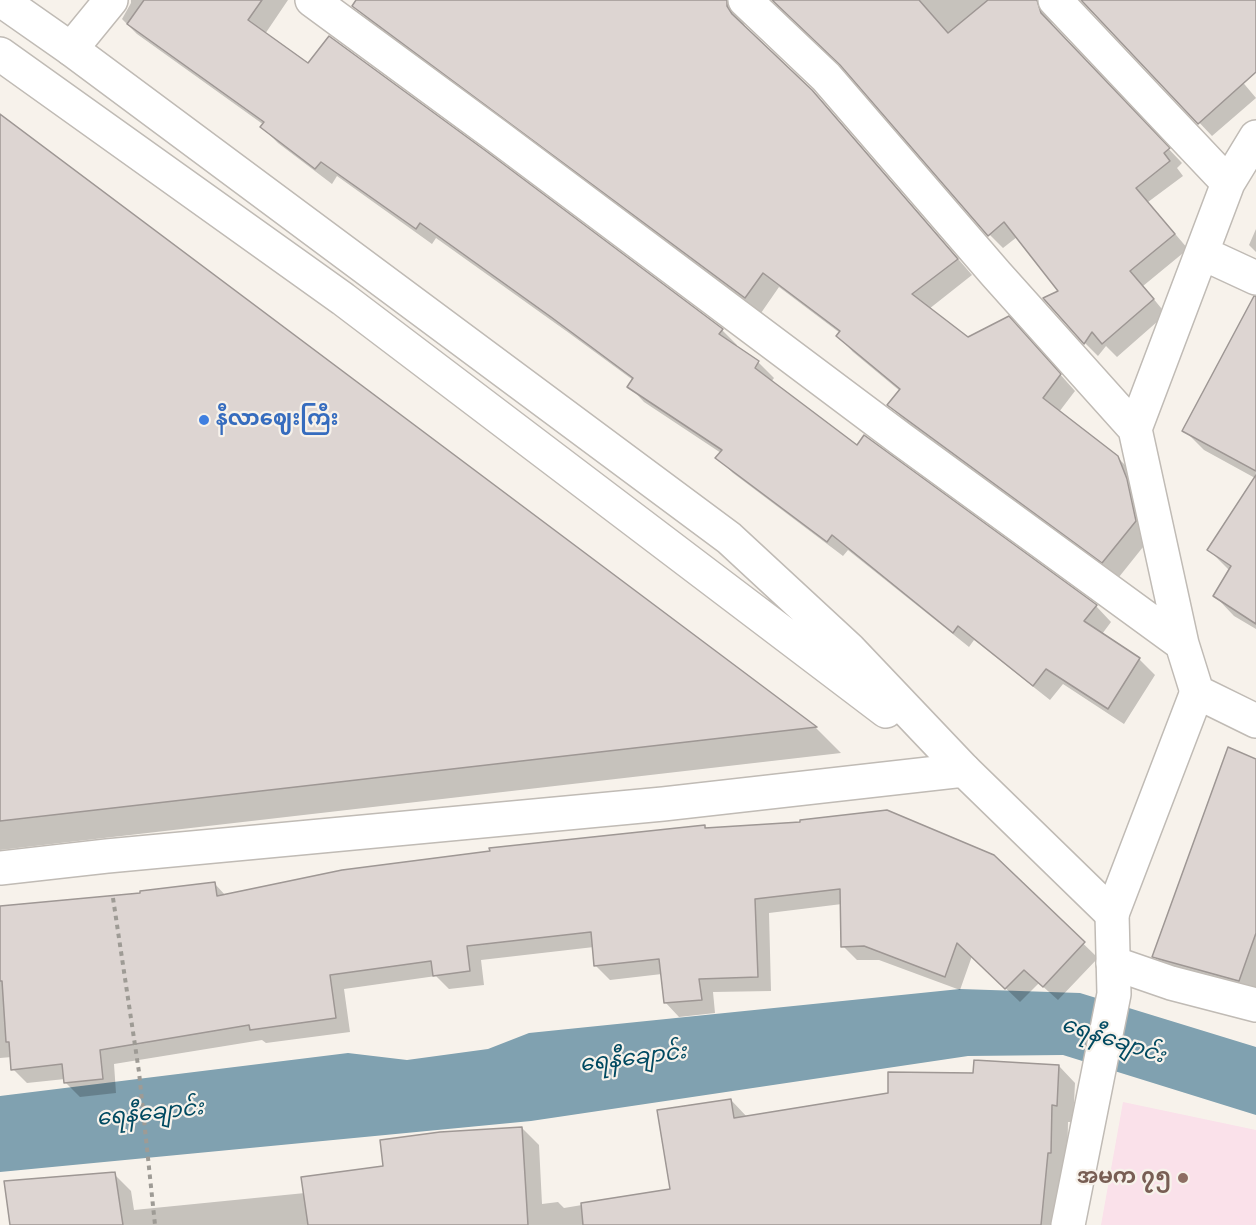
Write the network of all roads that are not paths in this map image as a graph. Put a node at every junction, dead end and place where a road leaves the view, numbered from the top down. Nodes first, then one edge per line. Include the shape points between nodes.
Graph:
1 (0, 0) edge
2 (111, 0) edge
3 (312, 0) edge
4 (746, 0) edge
5 (1055, 0) edge
6 (71, 49) junction
7 (0, 54) edge
8 (1256, 137) edge
9 (1228, 183) junction
10 (1202, 253) junction
11 (1256, 278) edge
12 (1134, 429) junction
13 (1182, 644) junction
14 (1197, 692) junction
15 (1256, 722) edge
16 (964, 770) junction
17 (0, 868) edge
18 (1112, 914) junction
19 (1114, 979) junction
20 (1256, 1005) edge
21 (1068, 1225) edge

1 - 6 street
2 - 6 street
3 - 13 street
4 - 12 street via 826,77
5 - 9 street
6 - 16 street via 729,538 849,649
7 - 16 street via 343,299
8 - 9 street
9 - 10 street
10 - 11 street
10 - 12 street
12 - 13 street
13 - 14 street
14 - 15 street
14 - 18 street
16 - 17 street via 663,804
16 - 18 street
18 - 19 street
19 - 20 street via 1171,982
19 - 21 street

